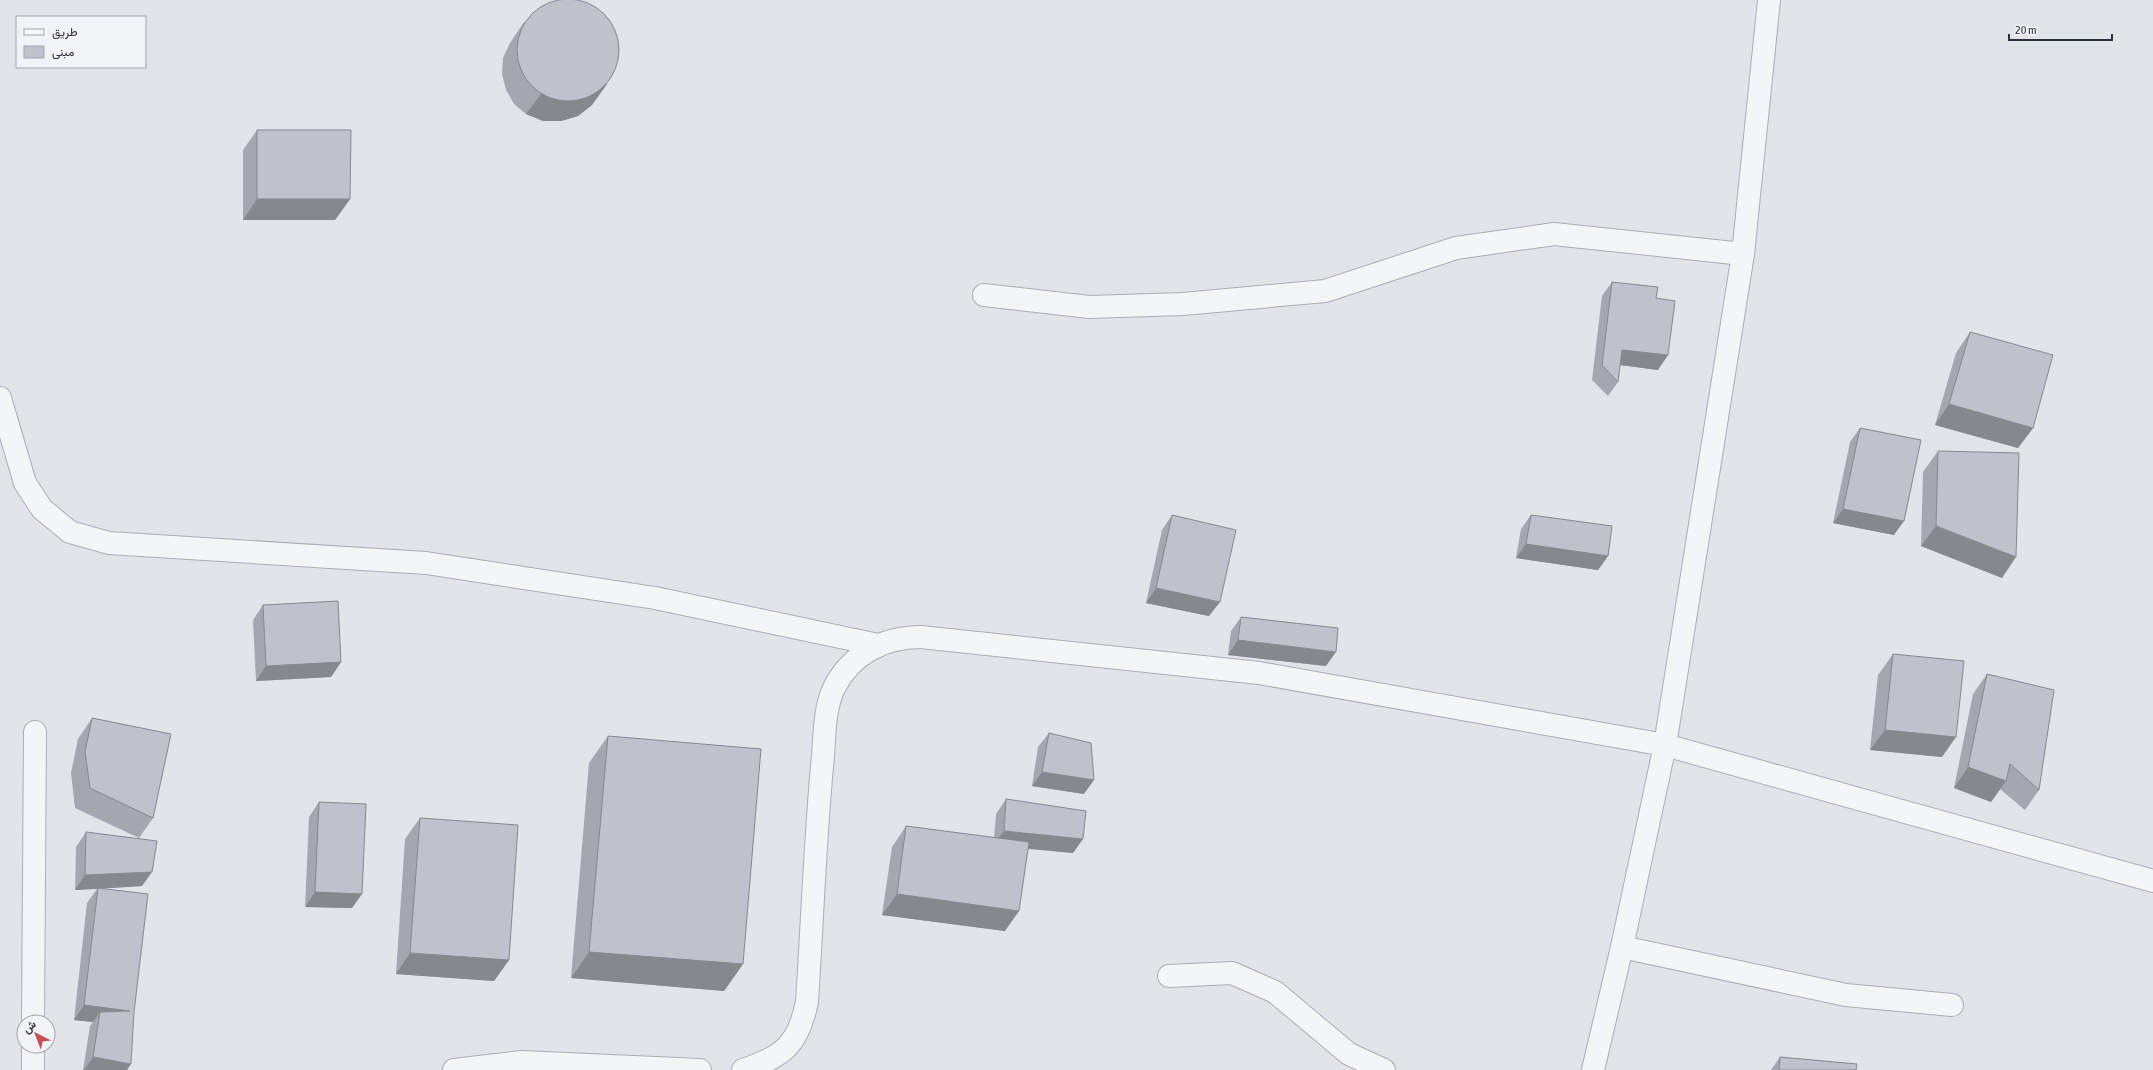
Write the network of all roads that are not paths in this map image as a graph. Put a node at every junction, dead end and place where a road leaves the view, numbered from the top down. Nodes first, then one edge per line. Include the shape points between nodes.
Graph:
1 (1769, 0) edge
2 (1742, 254) junction
3 (984, 294) dead end
4 (0, 398) edge
5 (878, 645) junction
6 (35, 732) dead end
7 (1664, 744) junction
8 (2153, 881) edge
9 (1622, 947) junction
10 (1169, 976) dead end
11 (1952, 1005) dead end
12 (33, 1014) edge
13 (33, 1054) edge
14 (522, 1066) edge
15 (33, 1070) edge
16 (454, 1070) edge
17 (700, 1070) edge
18 (744, 1070) edge
19 (1384, 1070) edge
20 (1593, 1070) edge

1 - 2 street
2 - 3 street via 1554,234 1456,248 1325,292 1183,304 1089,307
2 - 7 street
4 - 5 street via 26,483 42,510 70,532 109,543 426,564 655,598
5 - 7 street via 900,637 921,637 1259,673
5 - 18 street via 848,667 834,689 827,712 807,1002 803,1022 795,1039 786,1049
6 - 12 street
7 - 8 street
7 - 9 street
9 - 11 street via 1846,995
9 - 20 street
10 - 19 street via 1232,973 1275,992 1348,1054
13 - 15 street
14 - 16 street
14 - 17 street

